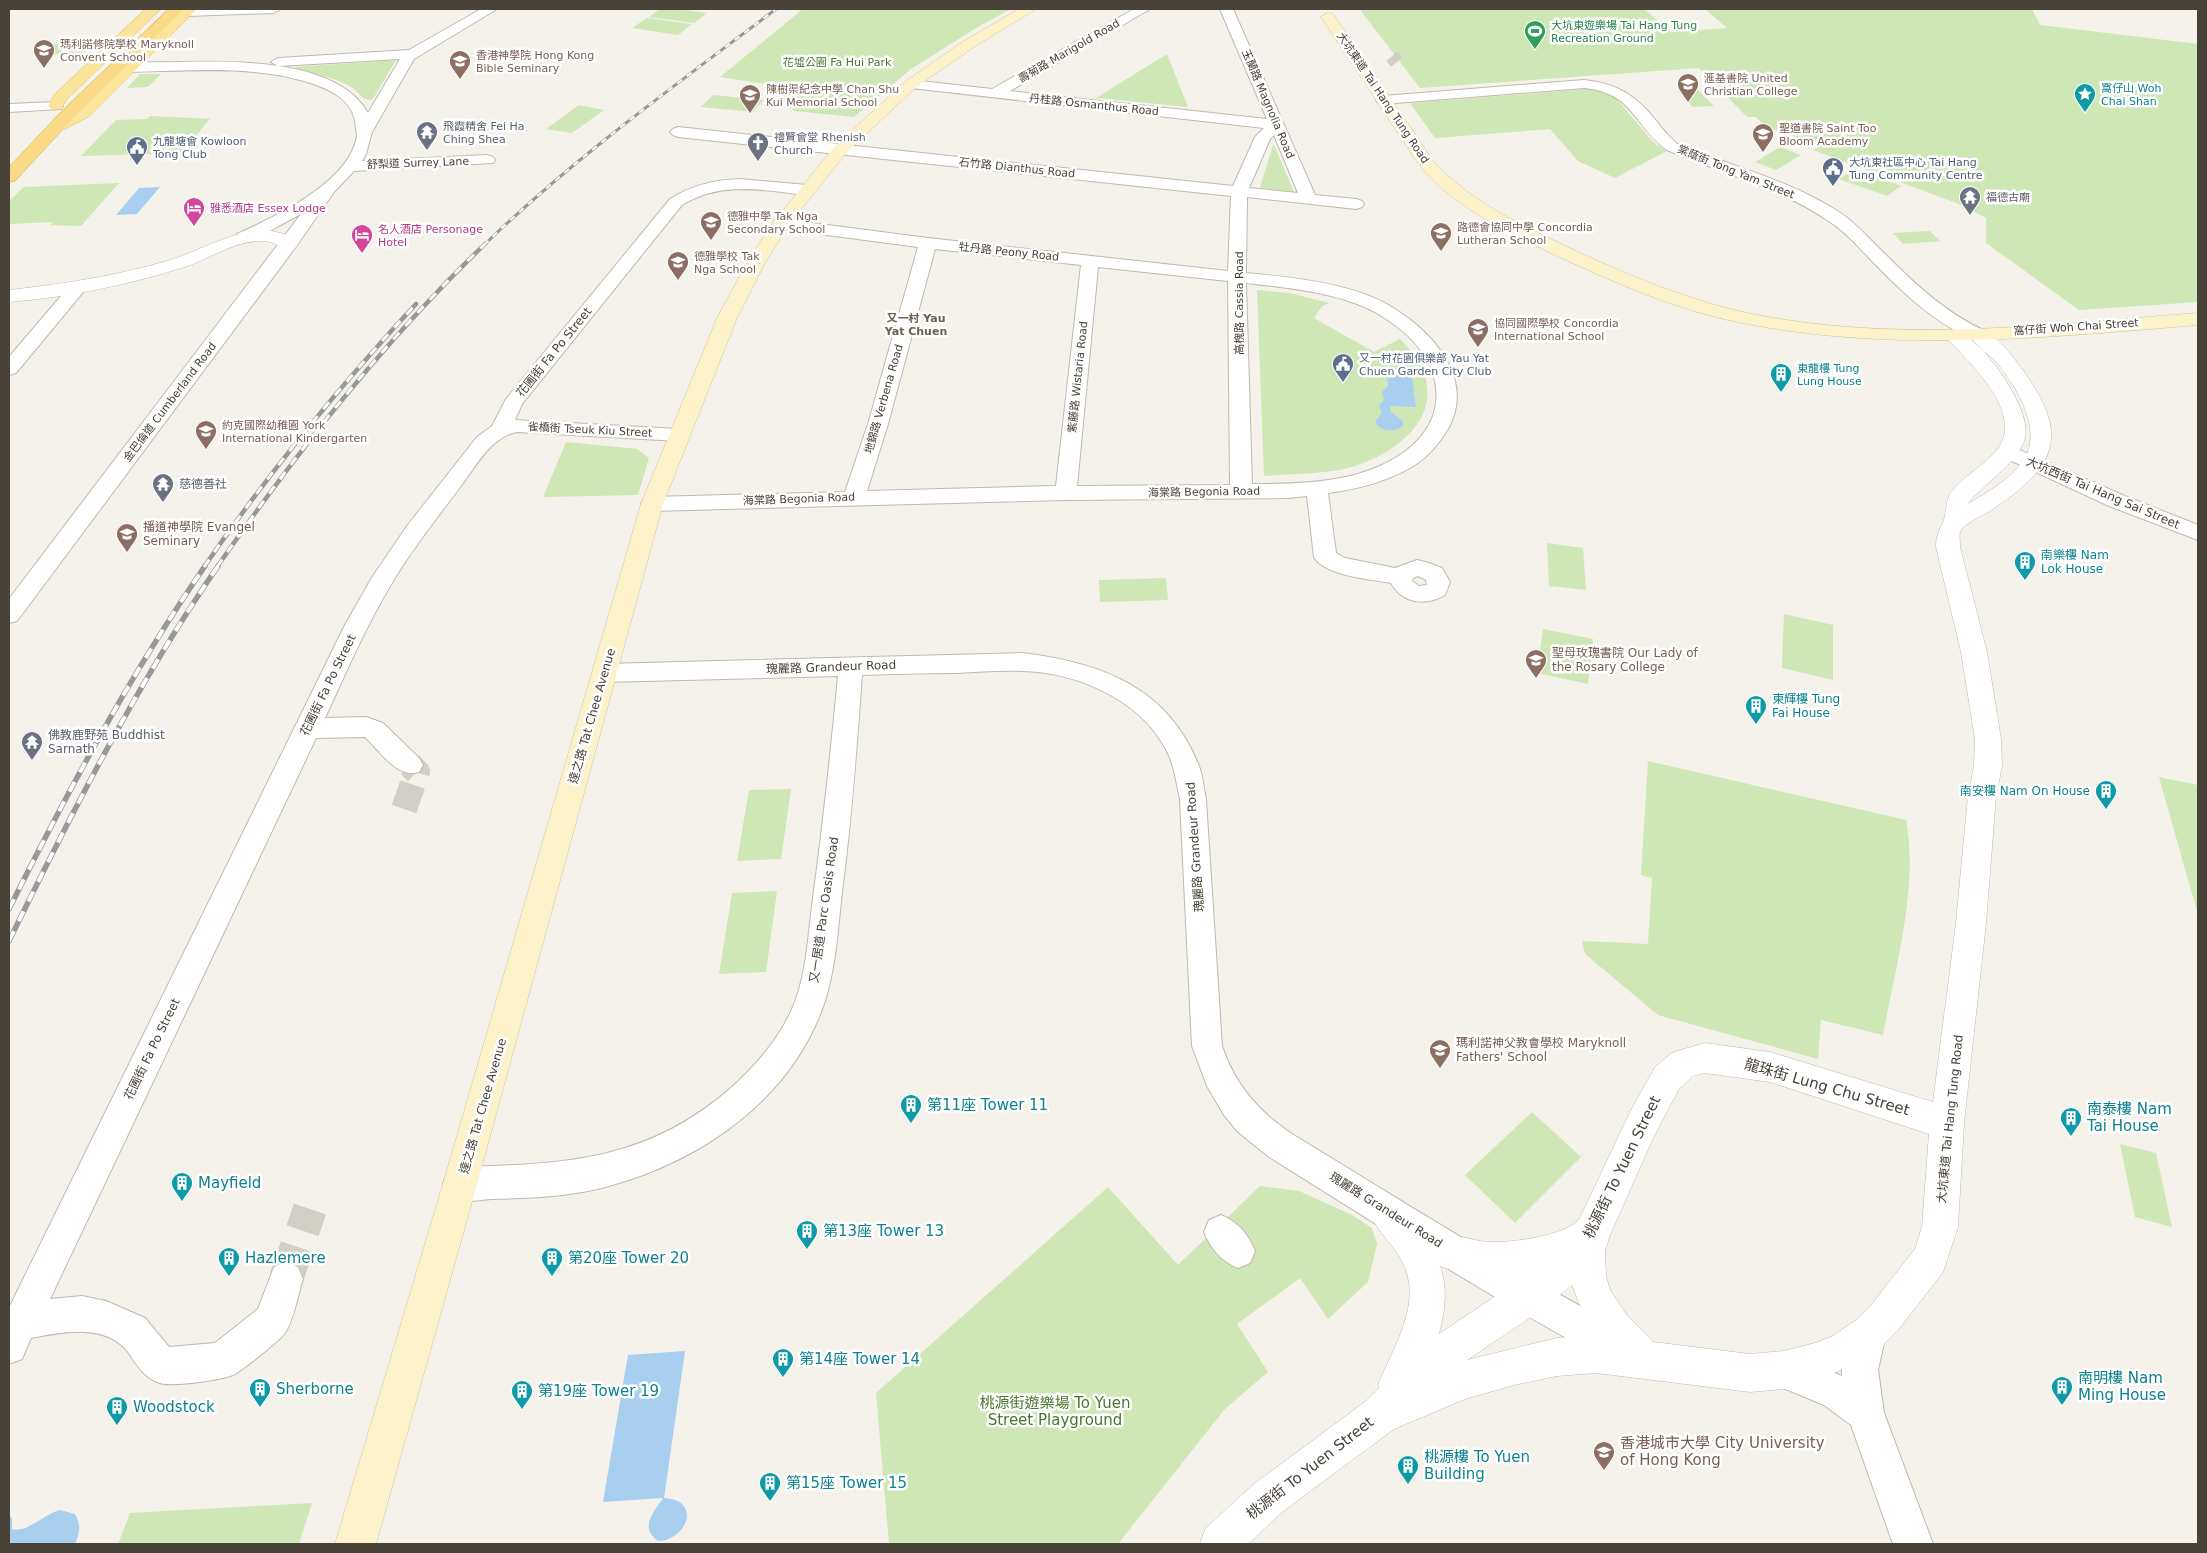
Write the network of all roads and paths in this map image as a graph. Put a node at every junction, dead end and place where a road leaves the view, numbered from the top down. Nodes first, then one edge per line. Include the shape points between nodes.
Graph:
1 (154, 9) edge
2 (167, 9) edge
3 (274, 9) edge
4 (490, 9) edge
5 (1029, 9) edge
6 (1142, 9) edge
7 (1227, 9) edge
8 (184, 10) edge
9 (1325, 12) edge
10 (413, 54) junction
11 (281, 66) junction
12 (129, 68) junction
13 (911, 84) junction
14 (92, 86) junction
15 (995, 93) junction
16 (386, 98) junction
17 (1383, 100) junction
18 (354, 104) junction
19 (56, 106) junction
20 (9, 108) edge
21 (38, 123) dead end
22 (1276, 124) junction
23 (59, 126) junction
24 (364, 132) junction
25 (678, 132) dead end
26 (842, 149) junction
27 (487, 160) dead end
28 (350, 166) junction
29 (9, 177) edge
30 (328, 188) junction
31 (807, 190) junction
32 (1239, 192) junction
33 (1309, 199) junction
34 (1356, 204) dead end
35 (781, 224) junction
36 (244, 238) junction
37 (928, 243) junction
38 (289, 244) junction
39 (1090, 260) junction
40 (1238, 277) junction
41 (78, 287) junction
42 (9, 296) edge
43 (2198, 319) edge
44 (1976, 334) junction
45 (1954, 335) junction
46 (9, 369) edge
47 (501, 429) junction
48 (679, 435) junction
49 (2008, 451) junction
50 (2034, 463) junction
51 (1317, 488) junction
52 (1242, 492) junction
53 (1066, 493) junction
54 (854, 498) junction
55 (652, 504) junction
56 (1956, 522) junction
57 (2198, 533) edge
58 (1401, 577) dead end
59 (9, 615) edge
60 (851, 666) junction
61 (605, 673) junction
62 (307, 728) junction
63 (410, 765) tunnel mouth
64 (1705, 1058) joint
65 (1947, 1123) junction
66 (460, 1184) junction
67 (1388, 1214) junction
68 (1590, 1235) junction
69 (1453, 1253) junction
70 (286, 1278) tunnel mouth
71 (1527, 1298) junction
72 (14, 1334) edge
73 (1868, 1334) junction
74 (1643, 1359) junction
75 (1784, 1370) junction
76 (1865, 1413) junction
77 (1380, 1415) junction
78 (355, 1544) edge
79 (1220, 1544) edge
80 (1914, 1544) edge

1 - 19 main road via 60,97
2 - 14 highway
3 - 8 street
4 - 10 street
5 - 13 main road, 達之路 Tat Chee Avenue via 969,44
6 - 15 street, 壽菊路 Marigold Road
7 - 22 street, 玉蘭路 Magnolia Road
8 - 12 main road
8 - 14 highway
9 - 17 main road, 大坑東道 Tai Hang Tung Road
10 - 11 street
10 - 16 street
11 - 12 street
11 - 18 street via 330,86
12 - 23 main road via 82,114
13 - 15 street, 丹桂路 Osmanthus Road
13 - 26 main road, 達之路 Tat Chee Avenue
14 - 19 highway
14 - 23 highway
15 - 22 street, 丹桂路 Osmanthus Road
16 - 18 street via 371,105
16 - 24 street
17 - 44 street, 棠蔭街 Tong Yam Street via 1584,84 1612,89 1627,97 1669,145 1798,196 1837,219 1924,303
17 - 45 main road, 大坑東道 Tai Hang Tung Road via 1433,171 1468,199 1516,227 1630,281 1700,306 1789,325 1877,335
18 - 24 street via 362,117
19 - 20 street
19 - 21 highway
22 - 32 street, 高槐路 Cassia Road via 1263,137
22 - 33 street, 玉蘭路 Magnolia Road
23 - 29 highway
24 - 28 street
25 - 26 street, 石竹路 Dianthus Road
26 - 31 main road, 達之路 Tat Chee Avenue
26 - 32 street, 石竹路 Dianthus Road
27 - 28 street, 舒梨道 Surrey Lane
28 - 30 street
30 - 36 street via 295,212
30 - 38 street, 金巴倫道 Cumberland Road
31 - 35 main road, 達之路 Tat Chee Avenue
31 - 47 street, 花圃街 Fa Po Street via 714,185 694,191 676,202 513,403
32 - 33 street, 石竹路 Dianthus Road
32 - 40 street, 高槐路 Cassia Road
33 - 34 street, 石竹路 Dianthus Road
35 - 37 street, 牡丹路 Peony Road
35 - 48 main road, 達之路 Tat Chee Avenue via 727,318
36 - 38 street via 274,236
36 - 41 street via 153,270
37 - 39 street, 牡丹路 Peony Road
37 - 54 street, 地錦路 Verbena Road
38 - 59 street, 金巴倫道 Cumberland Road
39 - 40 street, 牡丹路 Peony Road
39 - 53 street, 紫藤路 Wistaria Road
40 - 51 street, 海棠路 Begonia Road via 1317,288 1381,309 1406,324 1421,338 1436,357 1447,380 1445,415 1438,431 1422,449 1380,474
40 - 52 street, 高槐路 Cassia Road
41 - 42 street
41 - 46 street
43 - 44 main road, 窩仔街 Woh Chai Street
44 - 45 main road, 窩仔街 Woh Chai Street
44 - 50 street via 1993,347 2031,399 2043,434 2041,452
45 - 49 street, 大坑東道 Tai Hang Tung Road via 1986,370 2013,411 2017,428 2014,444
47 - 48 street, 雀橋街 Tseuk Kiu Street via 517,426
47 - 62 street, 花圃街 Fa Po Street via 489,436 415,531 379,585
48 - 55 main road, 達之路 Tat Chee Avenue
49 - 50 street, 大坑西街 Tai Hang Sai Street
49 - 56 street, 大坑東道 Tai Hang Tung Road via 1960,497
50 - 56 street via 1999,493
50 - 57 street, 大坑西街 Tai Hang Sai Street
51 - 52 street, 海棠路 Begonia Road
51 - 58 street via 1325,557 1339,565
52 - 53 street, 海棠路 Begonia Road
53 - 54 street, 海棠路 Begonia Road
54 - 55 street, 海棠路 Begonia Road
55 - 61 main road, 達之路 Tat Chee Avenue
56 - 65 street, 大坑東道 Tai Hang Tung Road via 1949,530 1948,547 1974,652 1988,748
60 - 61 street, 瑰麗路 Grandeur Road
60 - 66 street, 又一居道 Parc Oasis Road via 833,857 816,982 787,1046 764,1077 735,1105 701,1130 664,1151 624,1166 582,1176
60 - 67 street, 瑰麗路 Grandeur Road via 1005,662 1057,666 1090,675 1120,689 1158,718 1183,756 1192,785 1204,1026 1213,1065 1235,1104 1264,1134
61 - 66 main road, 達之路 Tat Chee Avenue
62 - 63 street via 366,727 374,730
62 - 72 street, 花圃街 Fa Po Street
64 - 65 street, 龍珠街 Lung Chu Street via 1770,1067
64 - 68 street, 桃源街 To Yuen Street via 1684,1064 1667,1078
65 - 73 street, 大坑東道 Tai Hang Tung Road via 1940,1227 1930,1259
66 - 78 main road, 達之路 Tat Chee Avenue
67 - 69 street, 瑰麗路 Grandeur Road
67 - 77 street via 1410,1237 1422,1261 1428,1293 1419,1344
68 - 69 street via 1561,1249 1531,1256 1490,1260
68 - 71 street, 桃源街 To Yuen Street via 1566,1266
68 - 74 street via 1585,1260 1592,1292 1612,1326
69 - 71 street, 瑰麗路 Grandeur Road
70 - 72 street via 272,1321 222,1361 162,1366 131,1331 103,1316 67,1314
71 - 74 street, 大坑東道 Tai Hang Tung Road
71 - 77 street, 桃源街 To Yuen Street via 1432,1363
73 - 75 street, 大坑東道 Tai Hang Tung Road via 1844,1350
73 - 76 street via 1860,1370
74 - 75 street, 大坑東道 Tai Hang Tung Road via 1750,1373
74 - 77 street, 桃源街 To Yuen Street via 1596,1354 1557,1357 1514,1366 1464,1380
75 - 76 street via 1833,1390
76 - 80 street
77 - 79 street, 桃源街 To Yuen Street via 1268,1498

